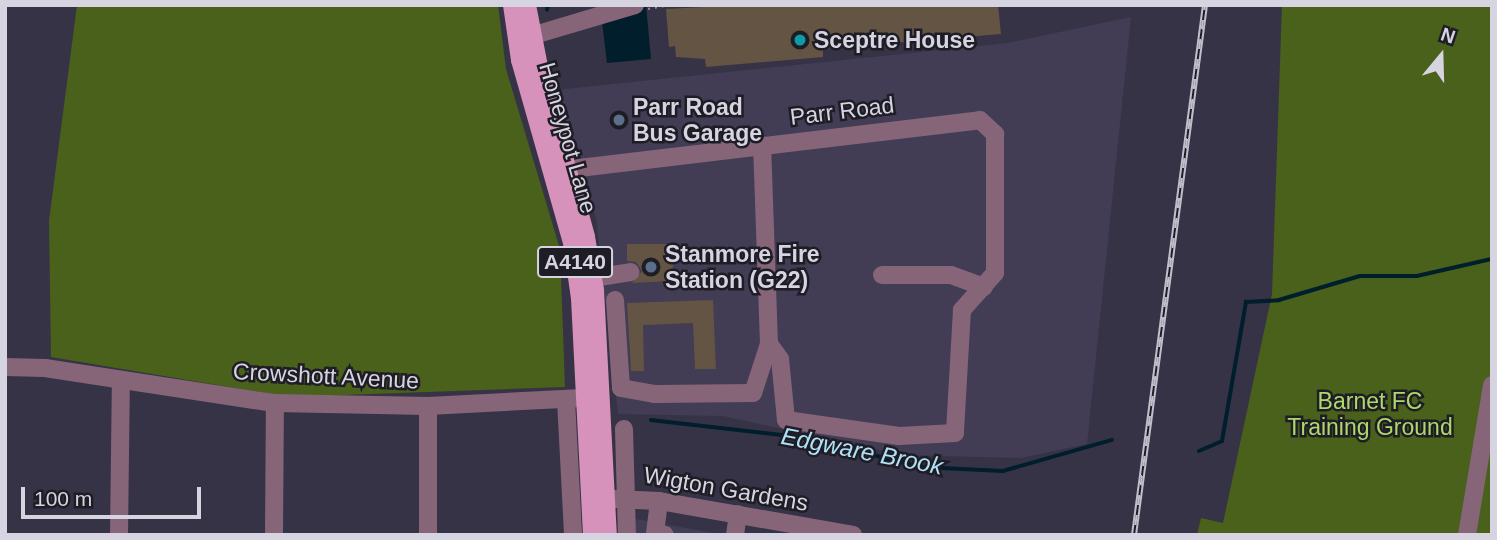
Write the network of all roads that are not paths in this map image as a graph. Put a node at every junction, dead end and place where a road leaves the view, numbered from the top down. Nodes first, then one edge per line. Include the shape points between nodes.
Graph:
1 (512, 5) edge
2 (527, 5) edge
3 (643, 6) edge
4 (524, 38) junction
5 (762, 145) junction
6 (558, 170) junction
7 (631, 272) dead end
8 (882, 275) dead end
9 (593, 278) junction
10 (990, 280) junction
11 (588, 304) junction
12 (769, 344) junction
13 (5, 367) edge
14 (121, 380) junction
15 (1492, 385) edge
16 (604, 397) junction
17 (574, 399) junction
18 (275, 402) junction
19 (428, 406) junction
20 (624, 429) dead end
21 (627, 497) junction
22 (599, 498) junction
23 (660, 501) junction
24 (738, 514) junction
25 (659, 534) edge
26 (844, 534) edge
27 (119, 535) edge
28 (274, 535) edge
29 (428, 535) edge
30 (573, 535) edge
31 (592, 535) edge
32 (608, 535) edge
33 (628, 535) edge
34 (735, 535) edge
35 (1467, 535) edge

1 - 4 main road, Honeypot Lane / A4140
2 - 4 main road, Honeypot Lane / A4140
3 - 4 street
4 - 6 main road, Honeypot Lane / A4140
5 - 6 street, Parr Road
5 - 10 street, Parr Road via 980,120 996,134
5 - 12 street
6 - 9 main road, Honeypot Lane / A4140
6 - 11 main road, Honeypot Lane / A4140
7 - 9 street
8 - 10 street
9 - 11 main road, Honeypot Lane / A4140
10 - 12 street via 962,310 955,433 899,436 786,420 780,359
11 - 12 street via 621,300 621,388 655,394 753,393
11 - 16 main road, Honeypot Lane / A4140
11 - 17 main road, Honeypot Lane / A4140
13 - 14 street, Crowshott Avenue
14 - 18 street, Crowshott Avenue
14 - 27 street
15 - 35 street
16 - 17 street, Crowshott Avenue
16 - 22 main road, Honeypot Lane / A4140
17 - 19 street, Crowshott Avenue
17 - 22 main road, Honeypot Lane / A4140
17 - 30 street
18 - 19 street, Crowshott Avenue
18 - 28 street
19 - 29 street
20 - 21 street
21 - 22 street, Wigton Gardens
21 - 23 street, Wigton Gardens
21 - 33 street
22 - 31 main road, Honeypot Lane / A4140
22 - 32 main road, Honeypot Lane / A4140
23 - 24 street, Wigton Gardens
23 - 25 street
24 - 26 street, Wigton Gardens
24 - 34 street

